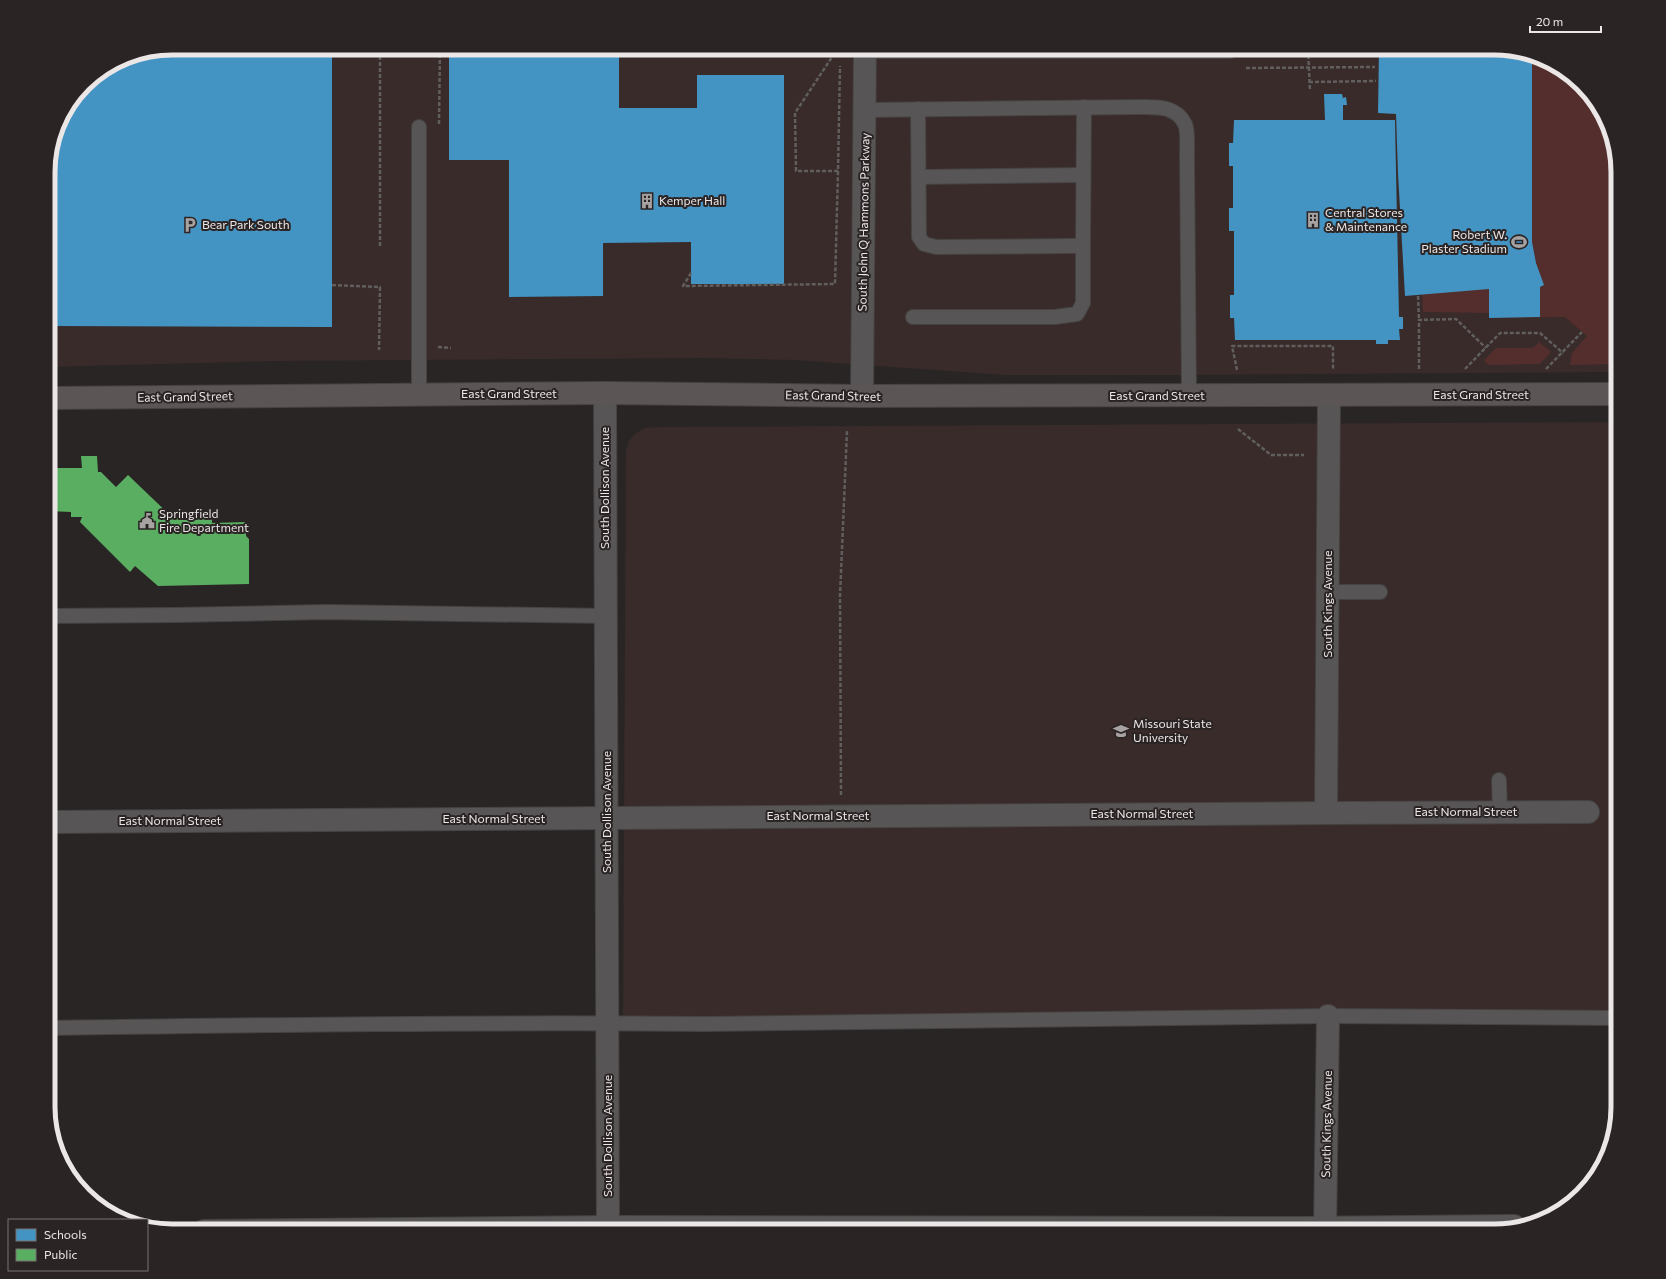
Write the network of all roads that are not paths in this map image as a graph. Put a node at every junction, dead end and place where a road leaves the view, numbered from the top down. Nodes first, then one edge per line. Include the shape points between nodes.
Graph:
1 (865, 55) edge
2 (1084, 107) junction
3 (918, 109) junction
4 (865, 110) junction
5 (419, 128) dead end
6 (1083, 175) junction
7 (919, 177) junction
8 (1083, 246) junction
9 (913, 317) dead end
10 (605, 393) junction
11 (1611, 394) edge
12 (418, 395) junction
13 (862, 396) junction
14 (1189, 396) junction
15 (1330, 396) junction
16 (55, 398) edge
17 (1328, 592) junction
18 (1380, 592) dead end
19 (55, 616) edge
20 (606, 616) junction
21 (1499, 780) dead end
22 (1500, 812) junction
23 (1588, 812) dead end
24 (1326, 813) junction
25 (607, 818) junction
26 (55, 822) edge
27 (1328, 1016) junction
28 (1611, 1018) edge
29 (607, 1023) junction
30 (55, 1028) edge
31 (608, 1224) edge
32 (1325, 1224) edge

1 - 4 street, South John Q Hammons Parkway
2 - 3 lane
2 - 6 lane
2 - 14 lane via 1162,107 1176,112 1185,124
3 - 4 lane
3 - 7 lane
4 - 13 street, South John Q Hammons Parkway
5 - 12 lane
6 - 7 lane
6 - 8 lane
7 - 8 lane via 919,237 924,244 936,247
8 - 9 lane via 1083,303 1077,314 1055,317
10 - 12 main road, East Grand Street
10 - 13 main road, East Grand Street
10 - 20 street, South Dollison Avenue
11 - 15 main road, East Grand Street
12 - 16 main road, East Grand Street
13 - 14 main road, East Grand Street
14 - 15 main road, East Grand Street
15 - 17 street, South Kings Avenue
17 - 18 lane
17 - 24 street, South Kings Avenue
19 - 20 lane via 325,612
20 - 25 street, South Dollison Avenue
21 - 22 lane
22 - 23 street, East Normal Street
22 - 24 street, East Normal Street
24 - 25 street, East Normal Street
25 - 26 street, East Normal Street
25 - 29 street, South Dollison Avenue
27 - 28 lane
27 - 29 lane
27 - 32 street, South Kings Avenue
29 - 30 lane
29 - 31 street, South Dollison Avenue

